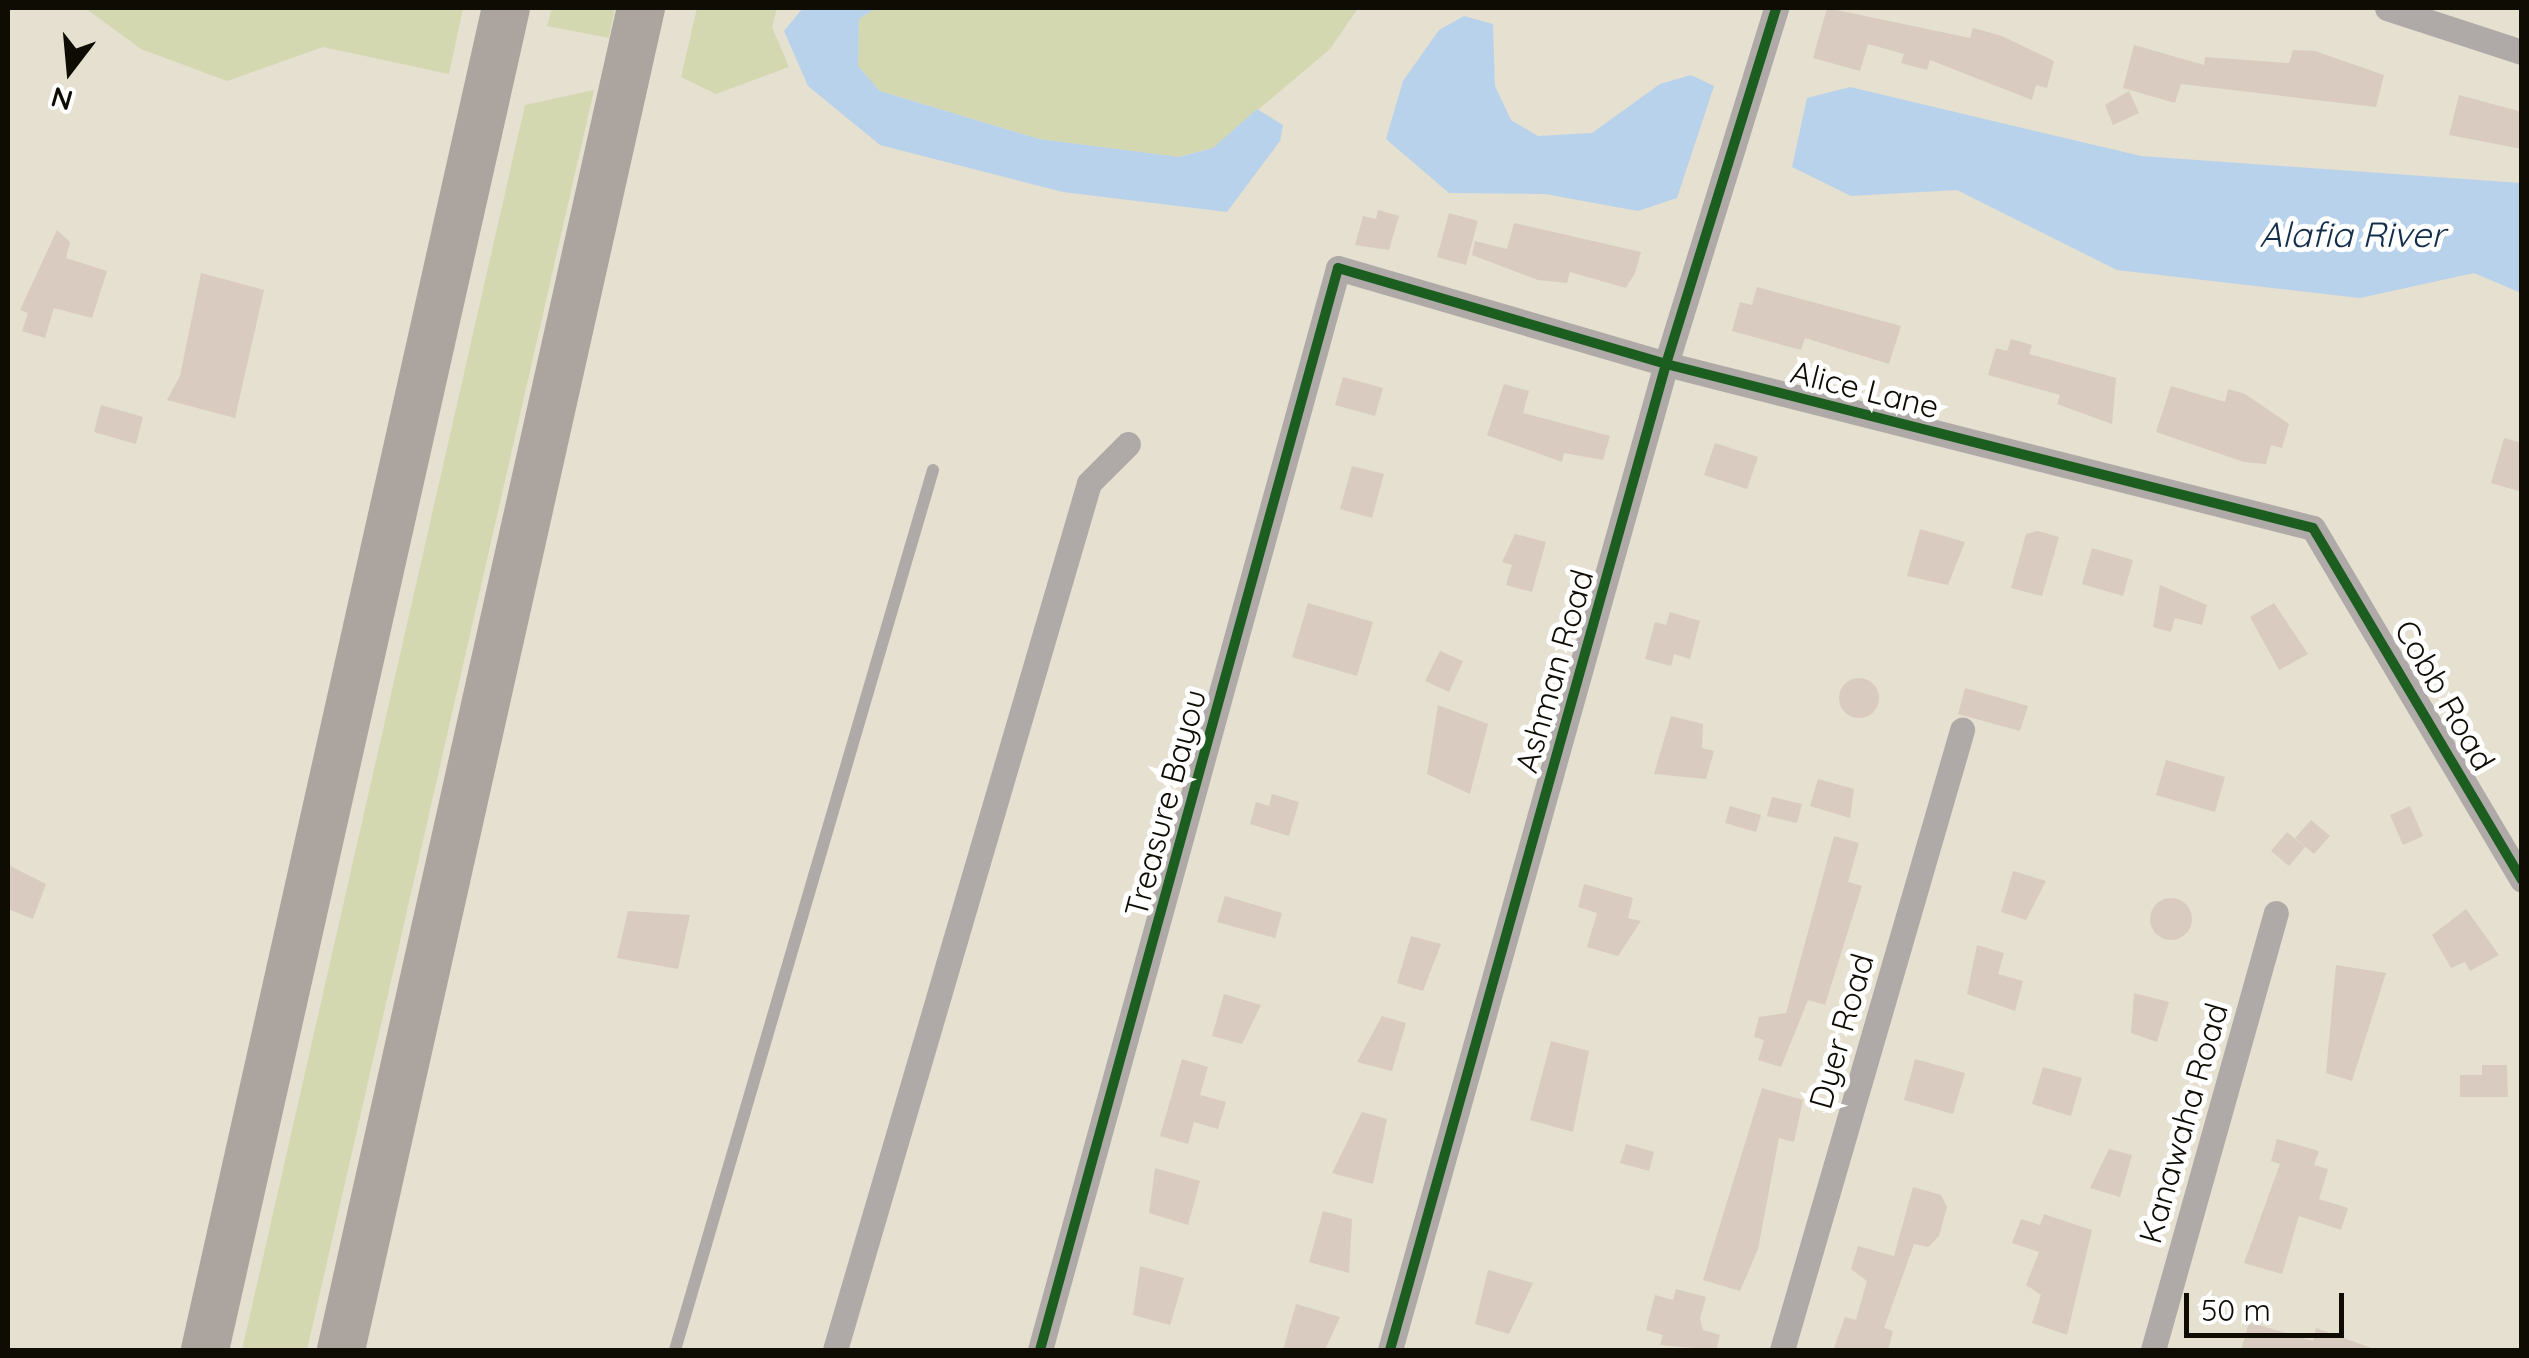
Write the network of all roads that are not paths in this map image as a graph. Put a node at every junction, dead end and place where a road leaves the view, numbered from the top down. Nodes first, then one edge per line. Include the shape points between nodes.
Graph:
1 (506, 8) edge
2 (641, 8) edge
3 (1776, 8) edge
4 (2388, 8) edge
5 (2522, 52) edge
6 (1338, 268) joint
7 (1666, 364) junction
8 (1128, 444) dead end
9 (933, 470) dead end
10 (2354, 586) joint
11 (1962, 730) dead end
12 (2522, 880) edge
13 (2276, 913) dead end
14 (206, 1350) edge
15 (341, 1350) edge
16 (675, 1350) edge
17 (835, 1350) edge
18 (1040, 1350) edge
19 (1390, 1350) edge
20 (1782, 1350) edge
21 (2153, 1350) edge

1 - 14 highway
2 - 15 highway
3 - 7 street, Ashman Road
4 - 5 street
6 - 7 street, Alice Lane
6 - 18 street, Treasure Bayou
7 - 10 street, Alice Lane via 2313,528
7 - 19 street, Ashman Road
8 - 17 street via 1088,482
9 - 16 lane
10 - 12 street, Cobb Road
11 - 20 street, Dyer Road
13 - 21 street, Kanawaha Road

